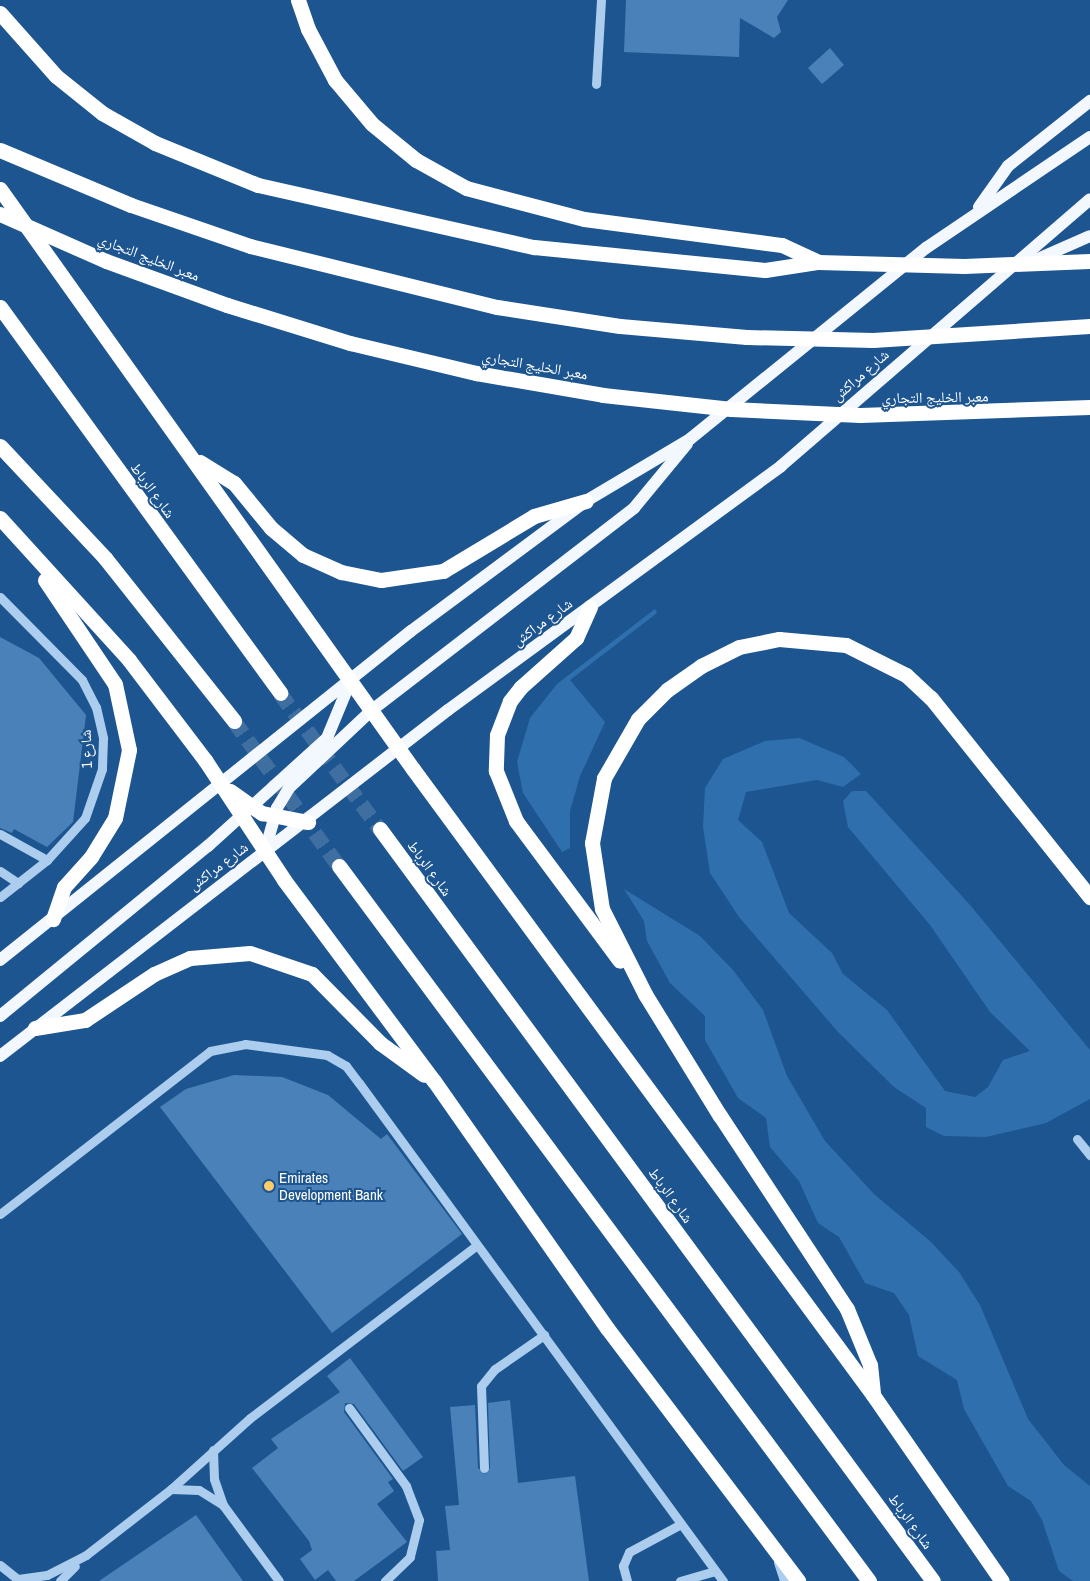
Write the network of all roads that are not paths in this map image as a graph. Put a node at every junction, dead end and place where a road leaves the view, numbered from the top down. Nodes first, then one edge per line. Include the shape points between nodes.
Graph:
1 (298, 0) edge
2 (600, 0) edge
3 (0, 13) edge
4 (596, 84) dead end
5 (1090, 101) edge
6 (1090, 137) edge
7 (0, 150) edge
8 (0, 189) edge
9 (1090, 199) edge
10 (975, 213) junction
11 (0, 214) edge
12 (1090, 236) edge
13 (1090, 260) edge
14 (818, 262) junction
15 (1001, 274) junction
16 (0, 308) edge
17 (1090, 326) edge
18 (1090, 407) edge
19 (690, 440) junction
20 (0, 446) edge
21 (194, 459) junction
22 (586, 501) junction
23 (4, 522) edge
24 (0, 597) edge
25 (590, 607) junction
26 (351, 680) junction
27 (280, 692) tunnel mouth
28 (372, 710) junction
29 (234, 721) tunnel mouth
30 (398, 748) junction
31 (221, 784) junction
32 (247, 811) junction
33 (274, 817) junction
34 (308, 822) junction
35 (380, 829) tunnel mouth
36 (0, 834) edge
37 (265, 851) junction
38 (47, 860) junction
39 (339, 866) tunnel mouth
40 (0, 871) edge
41 (18, 883) junction
42 (0, 897) edge
43 (1090, 897) edge
44 (53, 919) junction
45 (0, 960) edge
46 (645, 994) junction
47 (0, 1016) edge
48 (35, 1028) junction
49 (0, 1056) edge
50 (434, 1081) junction
51 (1077, 1139) dead end
52 (1090, 1155) edge
53 (0, 1214) edge
54 (477, 1244) junction
55 (544, 1335) junction
56 (873, 1394) junction
57 (349, 1408) dead end
58 (213, 1450) junction
59 (484, 1468) dead end
60 (171, 1490) junction
61 (223, 1506) junction
62 (681, 1524) junction
63 (774, 1552) junction
64 (86, 1555) junction
65 (0, 1566) edge
66 (715, 1570) junction
67 (19, 1580) edge
68 (60, 1581) edge
69 (279, 1581) edge
70 (385, 1581) edge
71 (627, 1581) edge
72 (680, 1581) edge
73 (723, 1581) edge
74 (784, 1581) edge
75 (798, 1581) edge
76 (869, 1581) edge
77 (933, 1581) edge
78 (1002, 1581) edge

1 - 14 highway via 308,29 335,80 372,124 416,160 466,188 584,219 782,245
2 - 4 street
3 - 14 highway via 56,76 102,113 155,143 258,185 534,247 766,270
5 - 10 main road via 1008,166
6 - 10 main road
7 - 17 highway, bridge via 131,205 250,246 497,306 620,326 747,337 873,340
8 - 21 highway
9 - 15 main road, شارع مراكش
10 - 19 main road
11 - 18 highway, معبر الخليج التجاري, bridge via 106,261 227,306 350,343 486,374 603,395 731,409 870,415
12 - 15 main road
13 - 14 highway, bridge via 964,266
15 - 25 main road, شارع مراكش via 781,466
16 - 27 highway, شارع الرباط
19 - 22 main road
19 - 28 main road via 634,508
20 - 29 highway via 105,558
21 - 22 highway via 234,483 271,528 303,555 361,577 402,580 443,571 534,516
21 - 26 highway
22 - 26 main road
23 - 31 highway via 129,660
23 - 44 highway via 105,664 128,727 128,772 115,818 91,858 64,887
24 - 38 street, شارع 1 via 82,680 96,708 103,738 102,769 89,810 70,839
25 - 30 main road, شارع مراكش
25 - 46 highway via 576,638 521,686 510,702 497,735 496,771 516,820
26 - 28 highway
26 - 31 main road
26 - 32 main road via 327,738
28 - 30 highway
28 - 33 main road via 288,788
30 - 34 main road, شارع مراكش
30 - 56 highway
31 - 32 highway
31 - 44 main road
32 - 33 highway
32 - 37 highway
32 - 47 main road
33 - 34 highway
33 - 37 main road
34 - 37 main road, شارع مراكش
35 - 77 highway, شارع الرباط
36 - 38 street
37 - 48 main road, شارع مراكش
37 - 50 highway
38 - 41 street, شارع 1
39 - 76 highway
40 - 41 street
41 - 42 street, شارع 1
43 - 46 highway via 931,698 906,675 846,645 813,638 771,640 739,647 667,690 638,719 604,778 595,810 594,877 602,909
44 - 45 main road
46 - 56 highway via 796,1236 847,1308 870,1365
48 - 49 main road, شارع مراكش
48 - 50 highway via 85,1020 154,974 190,958 250,953 312,974 380,1043
50 - 63 highway via 607,1328
51 - 52 street
53 - 54 street via 194,1060 227,1046 245,1044 313,1052 346,1066
54 - 55 street
54 - 58 street
55 - 59 street via 494,1369 481,1386
55 - 62 street
56 - 78 highway
57 - 70 street via 406,1486 420,1520 410,1557
58 - 60 street
58 - 61 street via 214,1479
60 - 61 street via 199,1490
60 - 64 street
61 - 69 street
62 - 66 street
62 - 71 street via 629,1552 622,1566
63 - 74 street
63 - 75 highway
64 - 67 street via 47,1575
64 - 68 street
65 - 67 street
66 - 72 street
66 - 73 street

